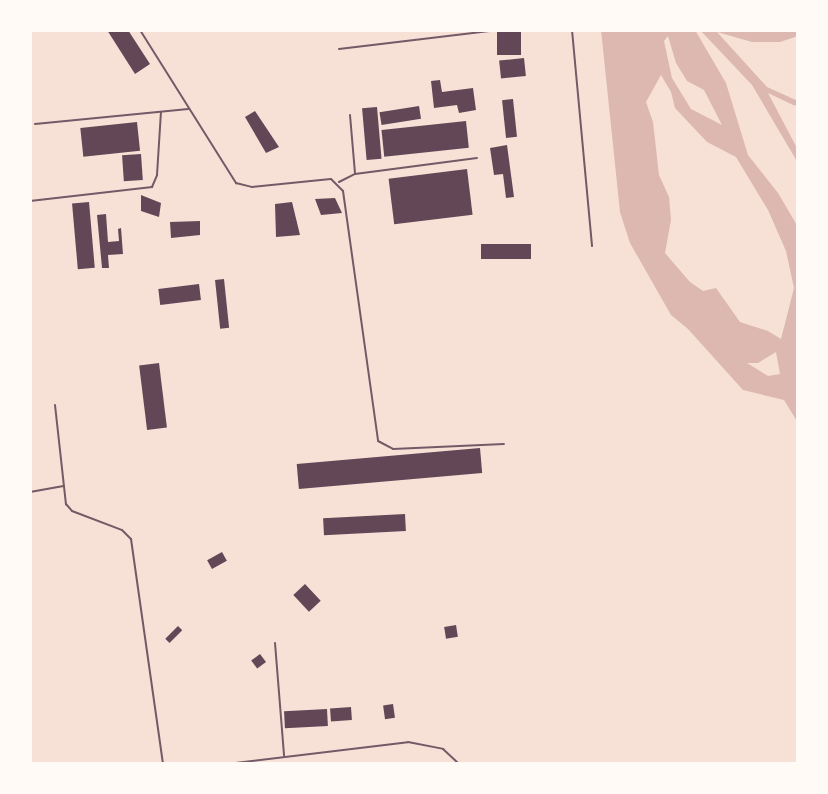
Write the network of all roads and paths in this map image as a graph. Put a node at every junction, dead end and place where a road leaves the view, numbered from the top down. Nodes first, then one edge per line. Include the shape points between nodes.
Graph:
1 (140, 30) edge
2 (498, 30) edge
3 (572, 30) edge
4 (461, 32) edge
5 (339, 49) dead end
6 (190, 109) junction
7 (161, 112) junction
8 (350, 115) dead end
9 (35, 124) dead end
10 (477, 158) dead end
11 (355, 174) junction
12 (338, 183) junction
13 (30, 201) edge
14 (592, 246) dead end
15 (55, 405) dead end
16 (504, 444) dead end
17 (64, 485) junction
18 (30, 492) edge
19 (275, 643) dead end
20 (285, 757) junction
21 (163, 764) edge
22 (227, 764) edge
23 (459, 764) edge

1 - 6 lane
2 - 4 lane
3 - 14 lane
4 - 5 lane
6 - 7 lane
6 - 12 lane via 229,175 244,187 321,179
7 - 9 lane
7 - 13 lane via 152,187
8 - 11 lane
10 - 11 lane
11 - 12 lane
12 - 16 lane via 346,203 378,441 393,449
15 - 17 lane
17 - 18 lane
17 - 21 lane via 72,511 122,530 131,539
19 - 20 lane
20 - 22 lane
20 - 23 lane via 408,742 443,749

